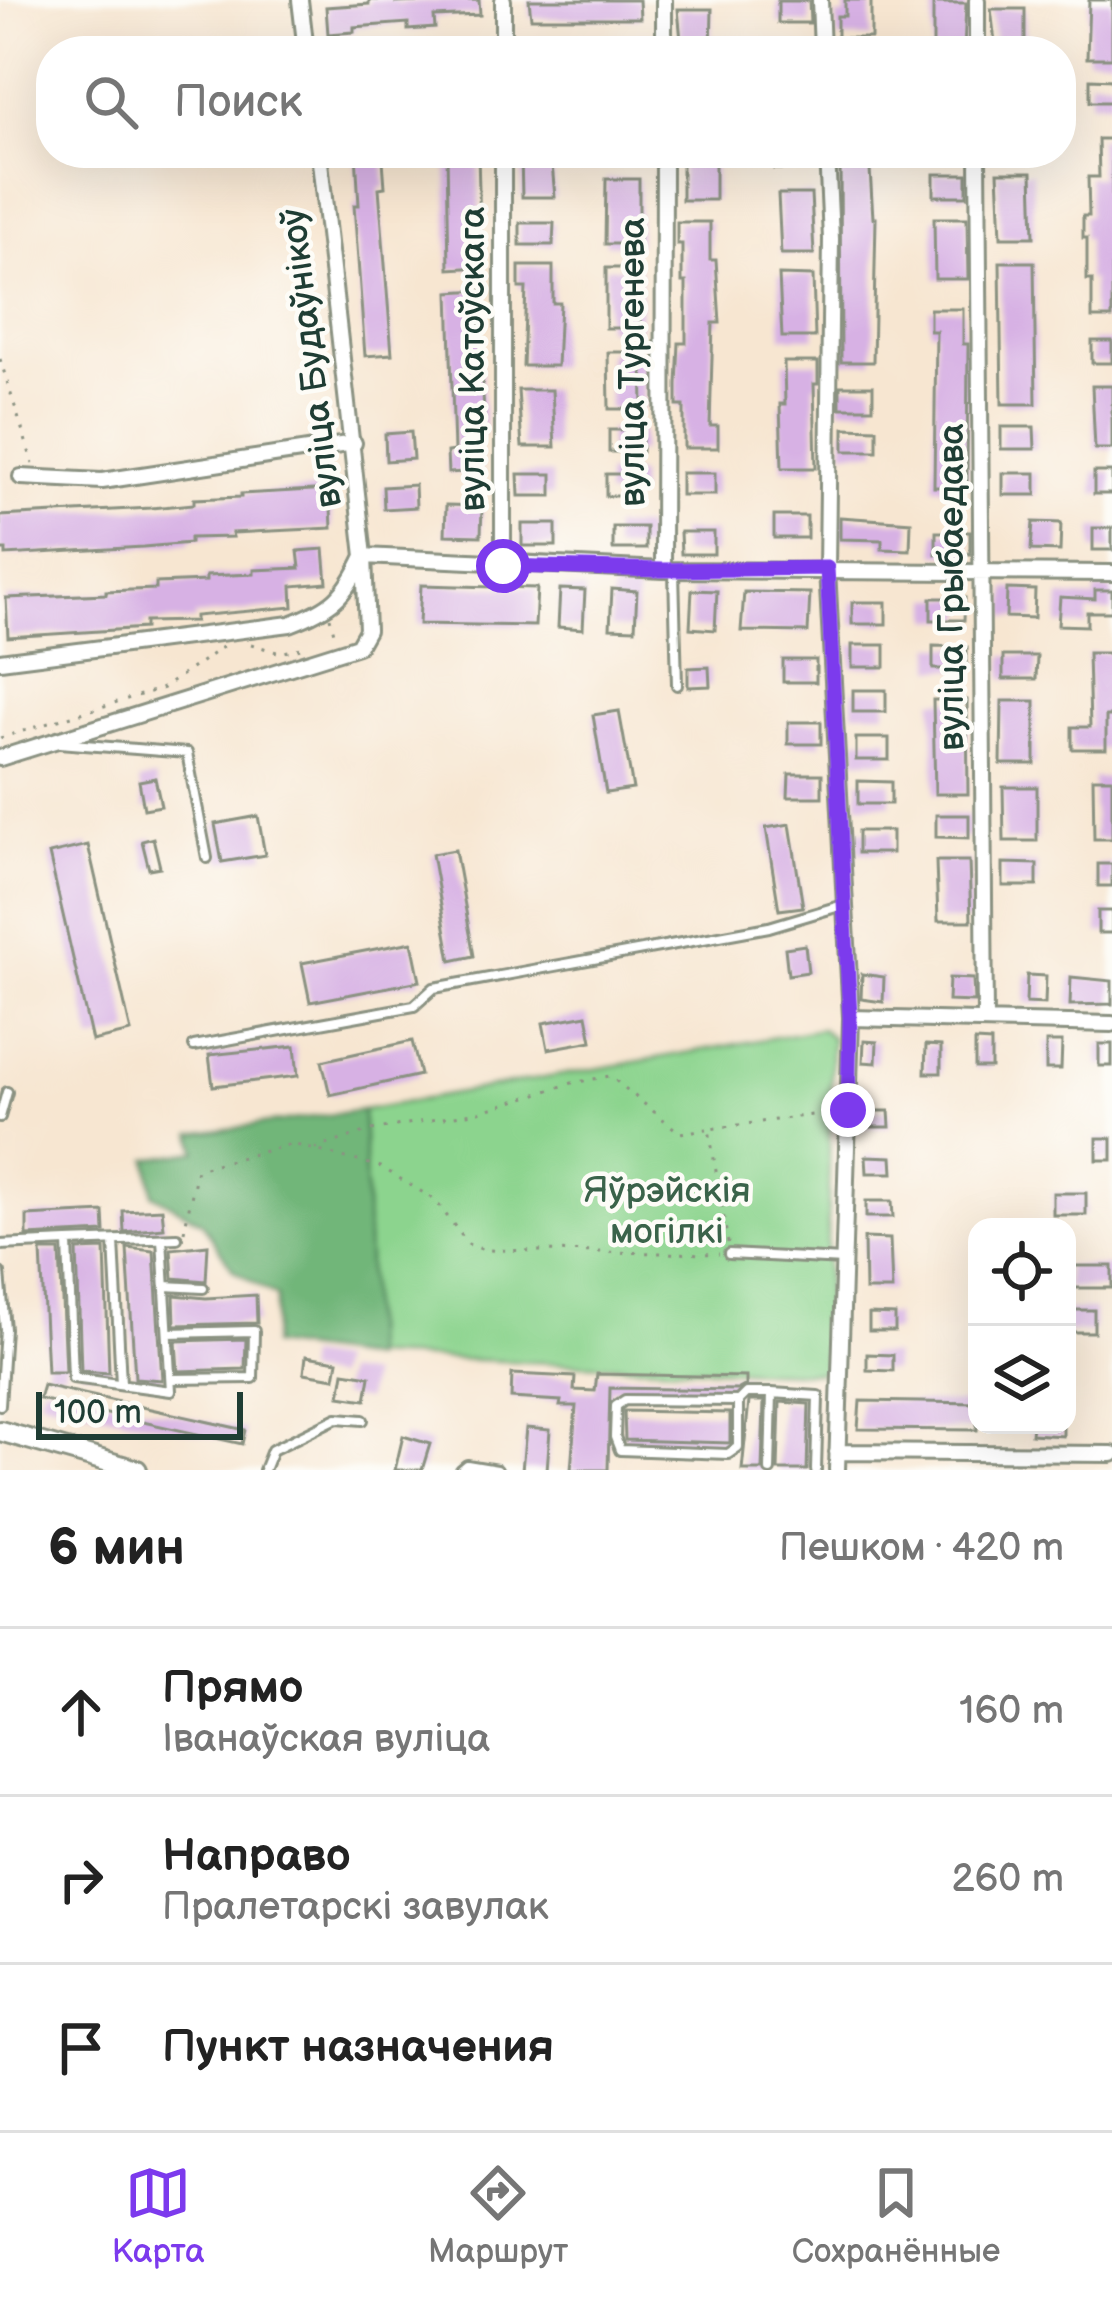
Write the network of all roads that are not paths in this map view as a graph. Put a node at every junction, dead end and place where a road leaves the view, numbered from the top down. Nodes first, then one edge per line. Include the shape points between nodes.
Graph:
1 (300, 0) edge
2 (502, 0) edge
3 (664, 0) edge
4 (820, 0) edge
5 (977, 0) edge
6 (305, 36) edge
7 (502, 36) edge
8 (664, 36) edge
9 (821, 36) edge
10 (977, 36) edge
11 (321, 168) edge
12 (503, 168) edge
13 (664, 168) edge
14 (828, 168) edge
15 (978, 168) edge
16 (354, 443) junction
17 (29, 477) road end
18 (364, 556) junction
19 (503, 566) junction
20 (827, 568) junction
21 (668, 570) junction
22 (1112, 573) edge
23 (982, 574) junction
24 (0, 661) edge
25 (677, 686) dead end
26 (52, 742) junction
27 (0, 758) edge
28 (207, 858) dead end
29 (844, 905) junction
30 (850, 1018) junction
31 (985, 1020) junction
32 (1112, 1024) edge
33 (194, 1046) dead end
34 (7, 1092) dead end
35 (0, 1117) edge
36 (177, 1238) road end
37 (162, 1239) junction
38 (115, 1241) junction
39 (68, 1242) junction
40 (0, 1245) edge
41 (729, 1254) road end
42 (844, 1260) junction
43 (0, 1274) edge
44 (165, 1286) junction
45 (203, 1288) dead end
46 (3, 1329) edge
47 (168, 1333) junction
48 (171, 1379) junction
49 (121, 1384) junction
50 (772, 1393) junction
51 (738, 1402) junction
52 (0, 1405) edge
53 (363, 1420) dead end
54 (0, 1431) edge
55 (837, 1452) junction
56 (1112, 1454) edge
57 (137, 1470) edge
58 (264, 1470) edge
59 (461, 1470) edge
60 (497, 1470) edge
61 (770, 1470) edge
62 (816, 1470) edge
63 (837, 1470) edge

1 - 6 street
2 - 7 street
3 - 8 street
4 - 9 street
5 - 10 street
11 - 16 street, вуліца Будаўнікоў
12 - 19 street, вуліца Катоўскага
13 - 21 street, вуліца Тургенева
14 - 20 street
15 - 23 street, вуліца Грыбаедава
16 - 17 street via 102,481
16 - 18 street, вуліца Будаўнікоў
18 - 19 street
18 - 24 street via 328,610 290,624
18 - 26 street, вуліца Будаўнікоў via 367,630 358,646
19 - 21 street
20 - 21 street
20 - 23 street
20 - 29 street
21 - 25 lane
22 - 23 street
23 - 31 street, вуліца Грыбаедава
26 - 27 street
26 - 28 lane via 187,753
29 - 30 street
29 - 33 lane via 769,927 434,988 414,1006
30 - 31 street
30 - 42 street
31 - 32 street
34 - 35 lane
36 - 37 lane
37 - 38 lane
37 - 44 lane
38 - 39 lane
38 - 49 lane
39 - 40 lane
39 - 49 lane via 73,1378
41 - 42 lane
42 - 55 street
43 - 46 lane
44 - 45 lane
44 - 47 lane
46 - 52 lane
47 - 48 lane
47 - 48 lane via 254,1331 253,1378
48 - 49 lane via 171,1391
50 - 51 lane via 746,1393
50 - 61 lane
50 - 62 lane via 818,1396
51 - 51 lane via 626,1400 616,1406 615,1437 620,1450 728,1454 738,1447
53 - 58 lane via 337,1418 272,1450
54 - 57 street
55 - 56 street
55 - 63 street
59 - 60 lane

